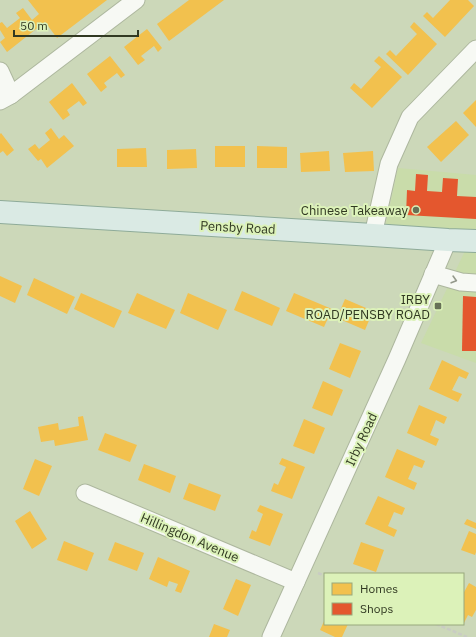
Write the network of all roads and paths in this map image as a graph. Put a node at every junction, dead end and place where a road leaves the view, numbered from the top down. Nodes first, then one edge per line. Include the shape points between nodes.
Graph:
1 (136, 0) edge
2 (476, 49) edge
3 (0, 71) edge
4 (5, 98) edge
5 (0, 212) edge
6 (373, 235) junction
7 (448, 240) junction
8 (476, 241) edge
9 (433, 274) junction
10 (476, 283) edge
11 (85, 493) dead end
12 (296, 582) junction
13 (438, 625) edge
14 (271, 637) edge
15 (467, 637) edge

1 - 4 street
2 - 6 street via 410,117 389,164
3 - 4 street
5 - 6 main road, Pensby Road
6 - 7 main road, Pensby Road
7 - 8 main road, Pensby Road
7 - 9 street, Irby Road
9 -> 10 street
9 - 12 street, Irby Road
11 - 12 street, Hillingdon Avenue
12 - 14 street, Irby Road
13 - 15 path

